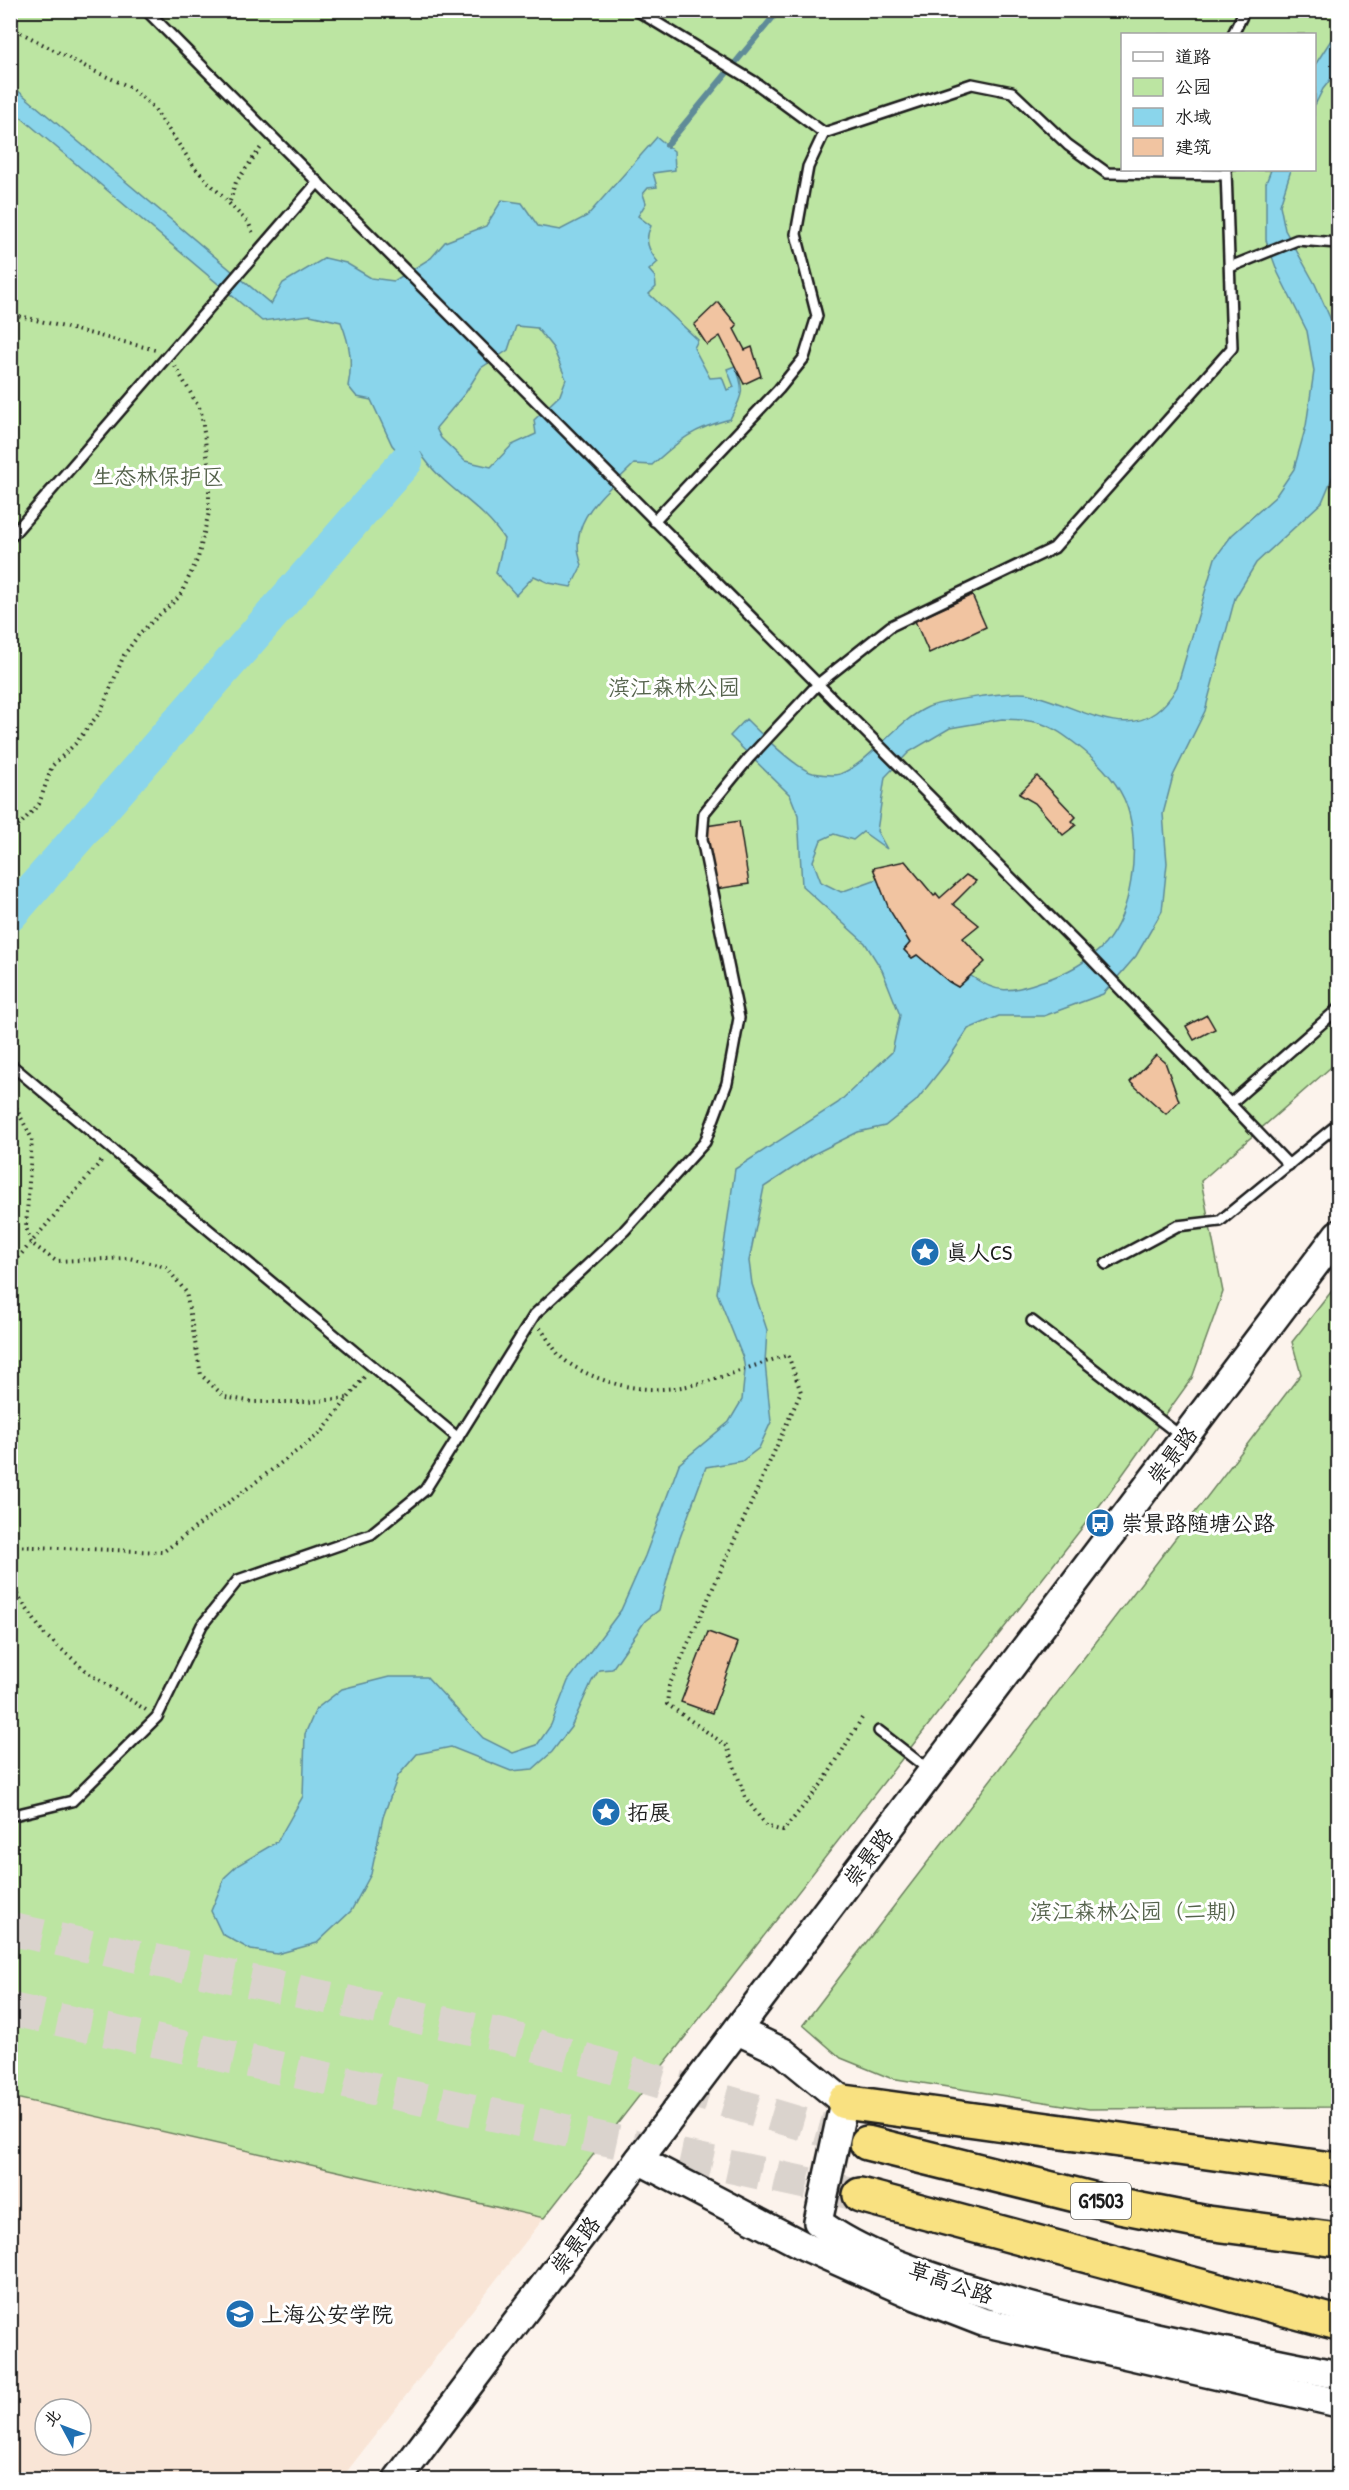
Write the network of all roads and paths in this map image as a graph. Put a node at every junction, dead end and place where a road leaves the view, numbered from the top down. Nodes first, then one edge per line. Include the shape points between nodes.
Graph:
1 (146, 10) edge
2 (636, 10) edge
3 (1245, 10) edge
4 (10, 27) edge
5 (1234, 33) edge
6 (824, 133) junction
7 (271, 135) junction
8 (1226, 172) edge
9 (318, 182) junction
10 (230, 201) junction
11 (1338, 243) edge
12 (259, 251) junction
13 (1230, 267) junction
14 (10, 309) edge
15 (170, 357) junction
16 (654, 521) junction
17 (10, 538) edge
18 (818, 684) junction
19 (10, 835) edge
20 (1338, 1009) edge
21 (10, 1064) edge
22 (10, 1080) edge
23 (1231, 1103) junction
24 (1338, 1124) edge
25 (112, 1149) junction
26 (1289, 1165) junction
27 (1338, 1234) edge
28 (31, 1243) junction
29 (1106, 1264) dead end
30 (10, 1267) edge
31 (533, 1317) junction
32 (1032, 1321) dead end
33 (372, 1367) junction
34 (348, 1398) junction
35 (458, 1438) junction
36 (1184, 1439) junction
37 (10, 1546) edge
38 (10, 1578) edge
39 (157, 1717) junction
40 (862, 1718) dead end
41 (879, 1731) dead end
42 (932, 1773) junction
43 (10, 1816) edge
44 (738, 2031) junction
45 (844, 2102) junction
46 (867, 2143) tunnel mouth
47 (639, 2160) junction
48 (1338, 2170) edge
49 (860, 2195) tunnel mouth
50 (818, 2222) junction
51 (1338, 2240) edge
52 (806, 2247) junction
53 (1338, 2323) edge
54 (1338, 2376) edge
55 (1338, 2403) edge
56 (397, 2480) edge

1 - 7 lane
2 - 6 lane via 753,81
3 - 5 lane
4 - 10 path via 130,87 153,107 195,168
6 - 8 lane via 972,84 1012,92 1068,145 1107,173
6 - 16 lane via 808,167 796,234 817,316 804,358
7 - 9 lane
7 - 10 path via 236,182
8 - 13 lane
9 - 12 lane
9 - 16 lane
10 - 12 path via 249,224
11 - 13 lane via 1297,240
12 - 15 lane
13 - 18 lane via 1232,348 1054,548 891,626
14 - 15 path via 16,315 161,351
15 - 17 lane
15 - 19 path via 201,411 208,457 209,512 198,558 180,596 140,633 124,655 101,711 52,766 39,804
16 - 18 lane
18 - 23 lane
18 - 31 lane via 704,813 702,839 739,1018 727,1083 705,1142 624,1232
20 - 23 lane
21 - 25 lane
22 - 28 path via 17,1110 32,1139 26,1227
23 - 26 lane
24 - 26 lane
25 - 28 path
25 - 33 lane
26 - 29 lane via 1220,1221 1177,1226
27 - 36 street, 崇景路
28 - 30 path
28 - 34 path via 56,1261 129,1258 166,1267 186,1292 201,1375 225,1397 254,1402
31 - 35 lane
31 - 40 path via 560,1356 585,1373 622,1387 671,1390 717,1380 788,1355 801,1392 669,1686 667,1704 727,1746 746,1797 766,1826 783,1831 824,1781
32 - 36 lane
33 - 34 path
33 - 35 lane
34 - 37 path via 322,1432 163,1552
35 - 39 lane via 425,1490 370,1534 238,1580 202,1625
36 - 42 street, 崇景路
38 - 39 path via 44,1634 91,1675
39 - 43 lane via 72,1801
41 - 42 lane
42 - 44 street, 崇景路
44 - 45 street via 783,2052
44 - 47 street, 崇景路
45 - 48 highway
45 - 50 street
46 - 51 highway, G1503 via 1120,2206 1207,2223
47 - 52 street, 草高公路
47 - 56 street, 崇景路
49 - 53 highway, G1503
50 - 52 street
50 - 54 street, 草高公路 via 841,2237 928,2275 1041,2311
52 - 55 street, 草高公路 via 983,2322

